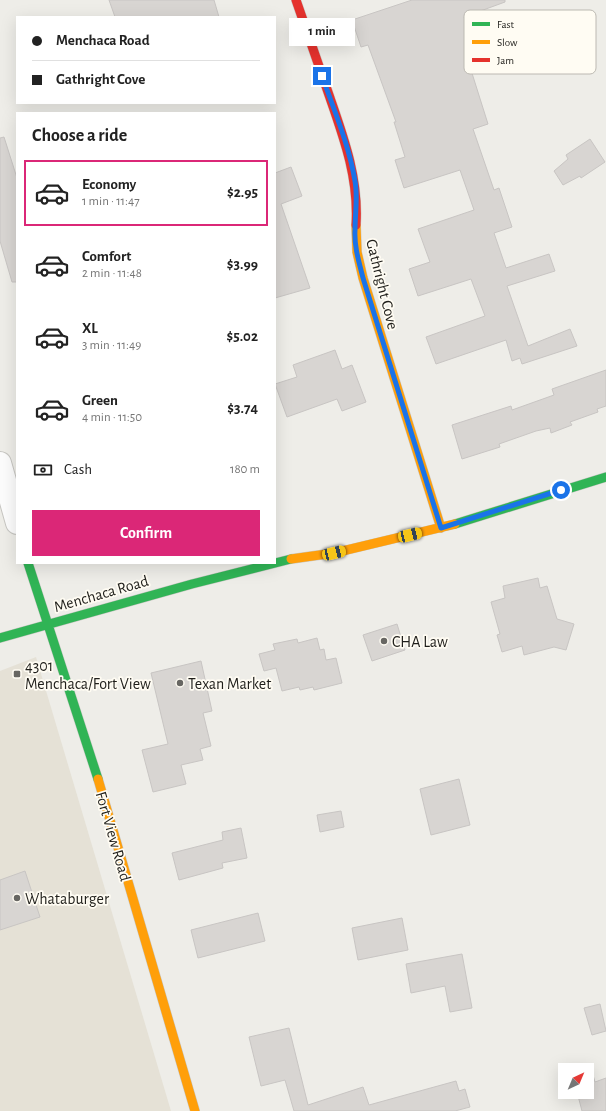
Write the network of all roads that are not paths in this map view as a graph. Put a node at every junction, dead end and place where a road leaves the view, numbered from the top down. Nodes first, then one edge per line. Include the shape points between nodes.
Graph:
1 (296, 0) edge
2 (0, 464) edge
3 (606, 476) edge
4 (16, 520) edge
5 (441, 528) junction
6 (276, 563) edge
7 (28, 564) edge
8 (271, 564) edge
9 (48, 624) junction
10 (0, 638) edge
11 (195, 1111) edge

1 - 5 street, Gathright Cove via 348,150 356,182 355,230 363,278
2 - 4 street
3 - 5 street, Menchaca Road
5 - 6 street, Menchaca Road via 334,553 302,556
7 - 9 street, Fort View Road
8 - 9 street, Menchaca Road
9 - 10 street, Menchaca Road
9 - 11 street, Fort View Road via 100,785

